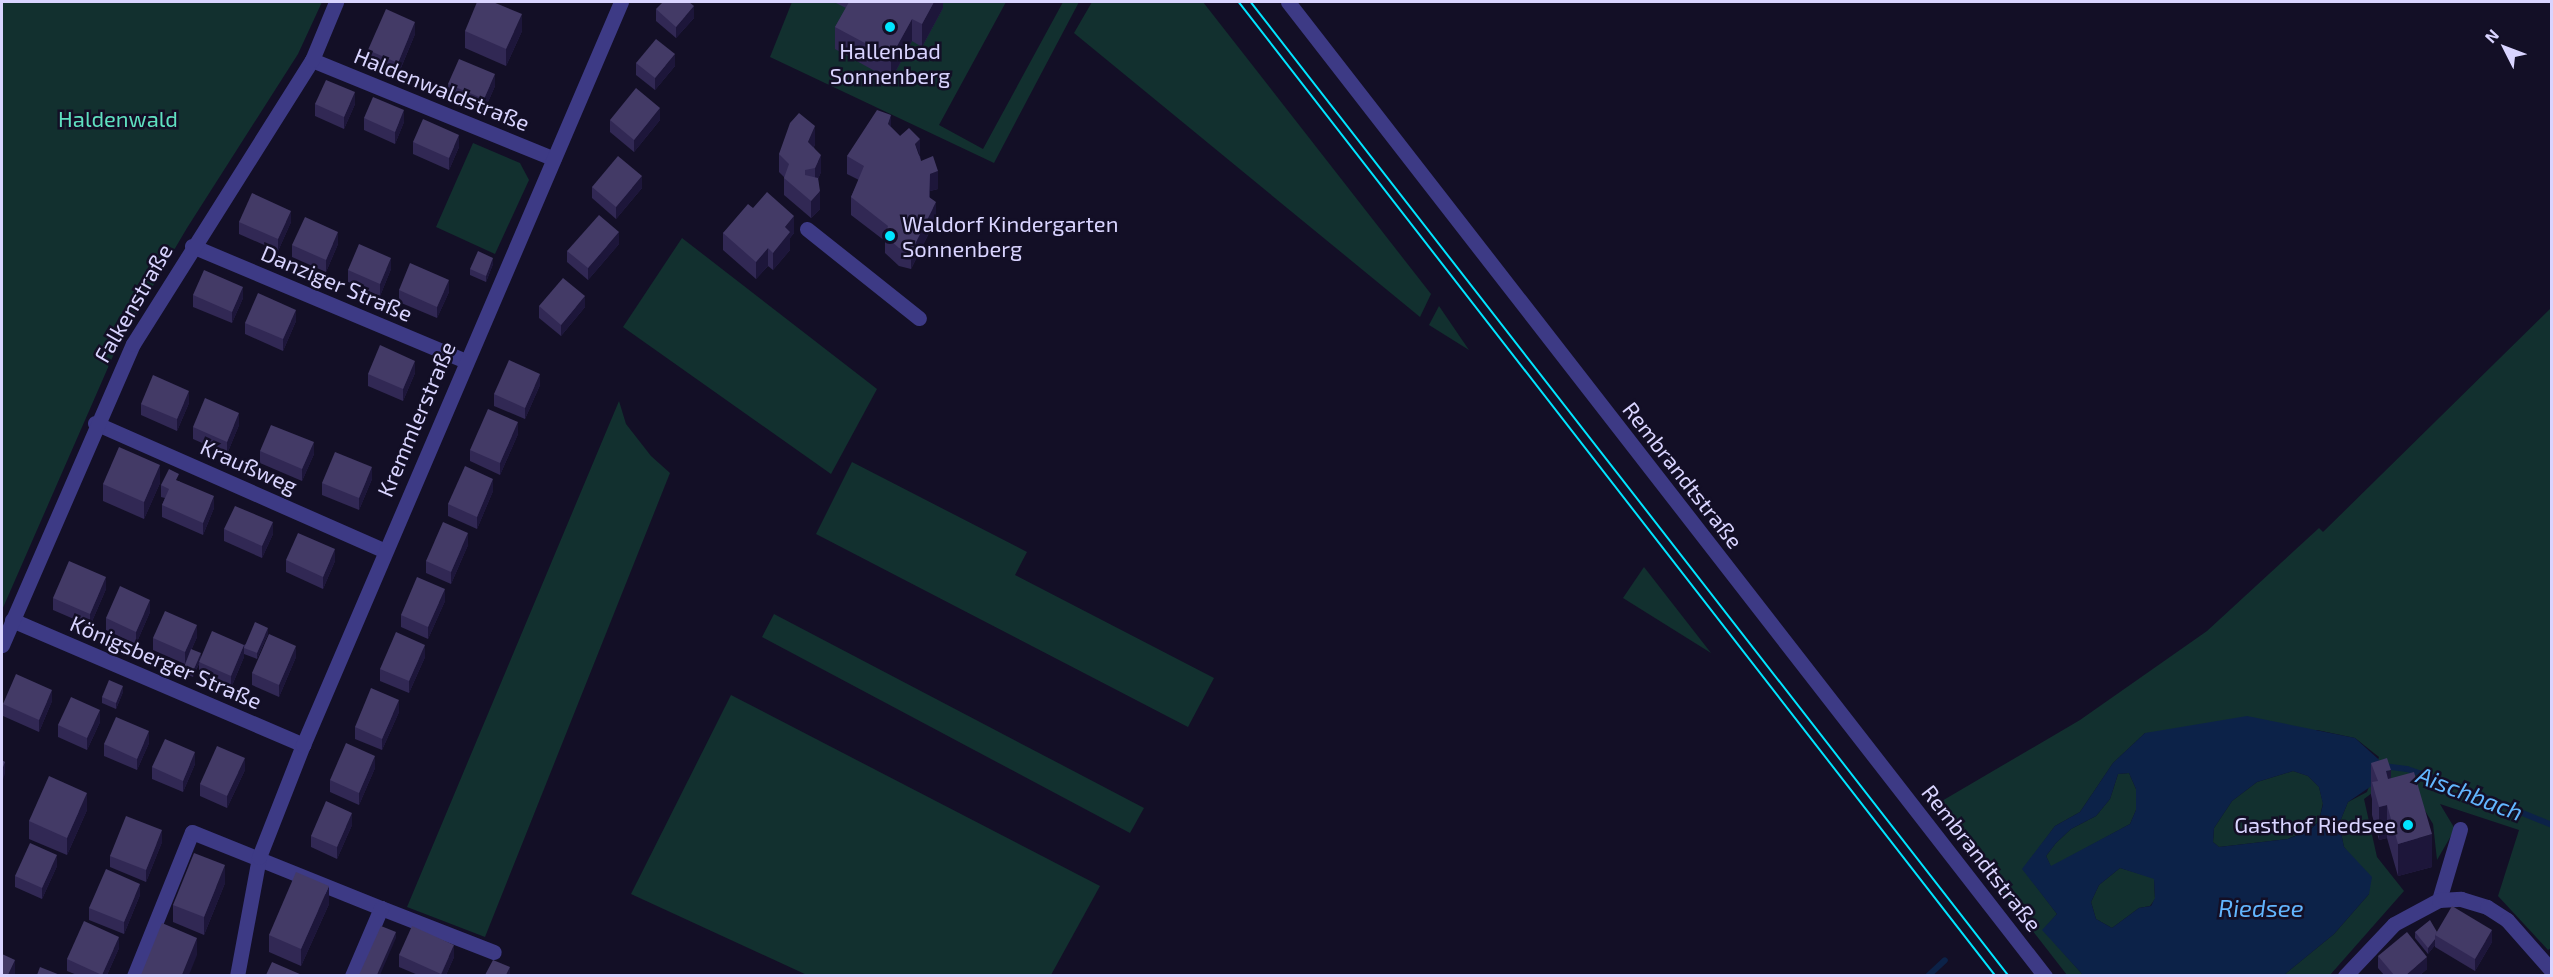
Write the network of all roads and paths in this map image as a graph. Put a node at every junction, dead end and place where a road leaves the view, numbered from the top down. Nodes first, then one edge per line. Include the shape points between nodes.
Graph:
1 (336, 2) edge
2 (621, 2) edge
3 (1288, 2) edge
4 (312, 60) junction
5 (554, 159) junction
6 (807, 229) dead end
7 (192, 246) junction
8 (919, 318) dead end
9 (465, 362) junction
10 (95, 423) junction
11 (385, 551) junction
12 (12, 620) junction
13 (2, 645) edge
14 (303, 745) junction
15 (2460, 829) dead end
16 (259, 857) junction
17 (2439, 900) junction
18 (381, 908) junction
19 (494, 952) dead end
20 (2549, 964) edge
21 (134, 975) edge
22 (237, 975) edge
23 (352, 975) edge
24 (2045, 975) edge
25 (2345, 975) edge

1 - 4 street, Falkenstraße
2 - 5 street, Kremmlerstraße
3 - 24 street, Rembrandtstraße
4 - 5 street, Haldenwaldstraße
4 - 7 street, Falkenstraße
5 - 9 street, Kremmlerstraße
6 - 8 street
7 - 9 street, Danziger Straße
7 - 10 street, Falkenstraße via 133,344
9 - 11 street, Kremmlerstraße
10 - 11 street, Kraußweg
10 - 12 street, Falkenstraße
11 - 14 street, Kremmlerstraße
12 - 13 street, Falkenstraße
12 - 14 street, Königsberger Straße
14 - 16 street, Kremmlerstraße
15 - 17 street
16 - 18 street
16 - 21 street via 192,832
16 - 22 street, Kremmlerstraße
17 - 20 street via 2461,899 2487,907 2507,920
17 - 25 street via 2394,924
18 - 19 street
18 - 23 street

